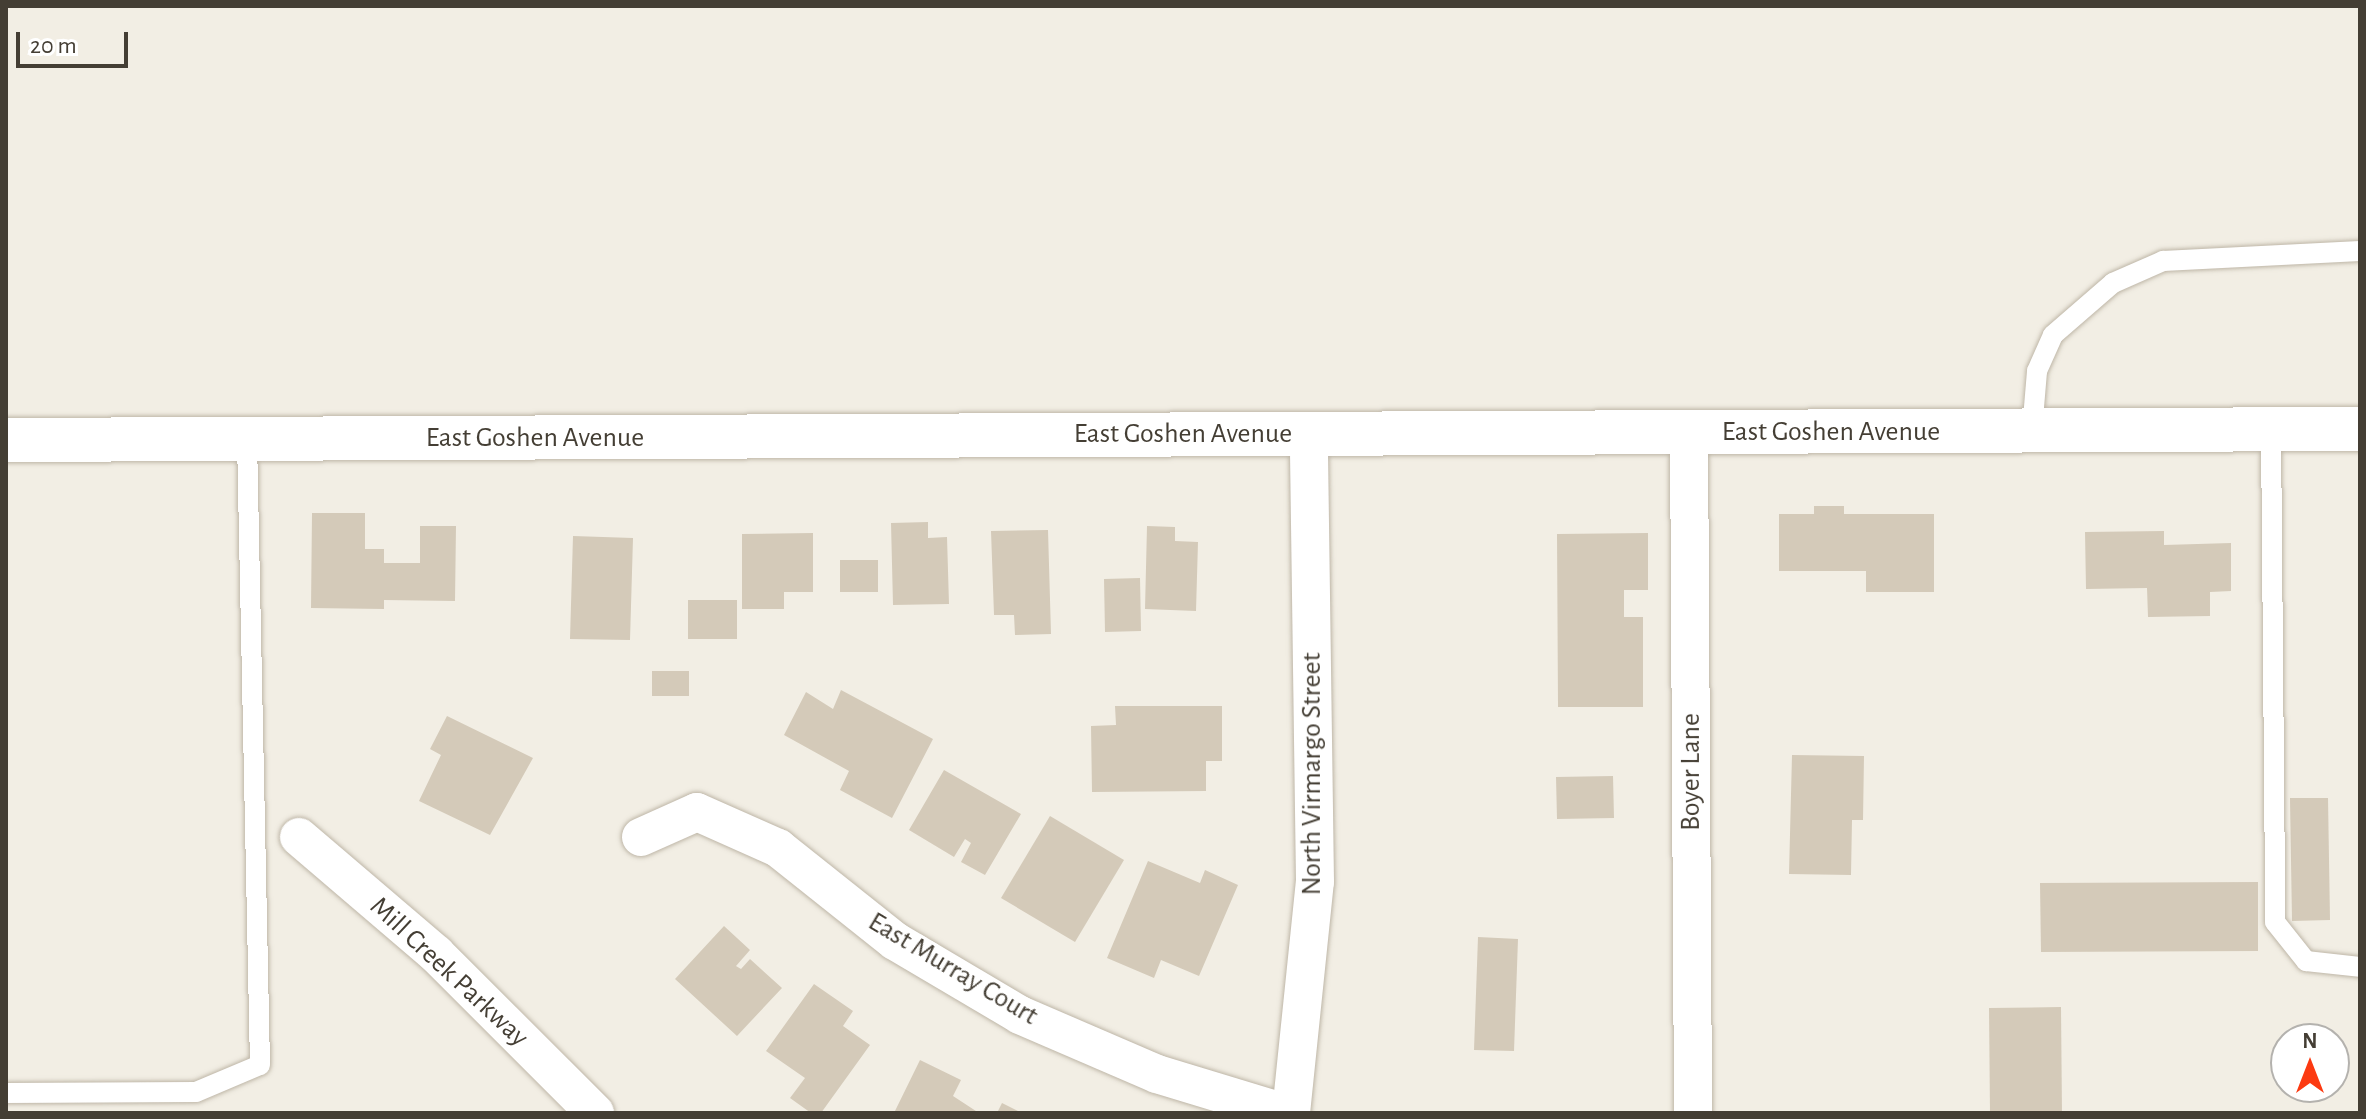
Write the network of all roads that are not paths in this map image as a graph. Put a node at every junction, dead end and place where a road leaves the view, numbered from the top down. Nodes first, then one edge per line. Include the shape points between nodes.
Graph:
1 (2360, 251) edge
2 (2271, 429) junction
3 (2360, 429) edge
4 (2032, 431) junction
5 (1689, 432) junction
6 (1309, 434) junction
7 (247, 439) junction
8 (6, 440) edge
9 (299, 837) dead end
10 (641, 837) dead end
11 (2360, 967) edge
12 (6, 1093) edge
13 (595, 1113) edge
14 (1288, 1113) edge
15 (1693, 1113) edge

1 - 4 lane via 2163,261 2113,283 2053,335 2037,371
2 - 3 street, East Goshen Avenue
2 - 4 street, East Goshen Avenue
2 - 11 lane via 2275,922 2306,961
4 - 5 street, East Goshen Avenue
5 - 6 street, East Goshen Avenue
5 - 15 street, Boyer Lane
6 - 7 street, East Goshen Avenue
6 - 14 street, North Virmargo Street via 1315,882
7 - 8 street, East Goshen Avenue
7 - 12 lane via 260,1065 196,1092
9 - 13 street, Mill Creek Parkway via 436,954
10 - 14 street, East Murray Court via 697,812 778,848 895,941 1020,1015 1157,1074

